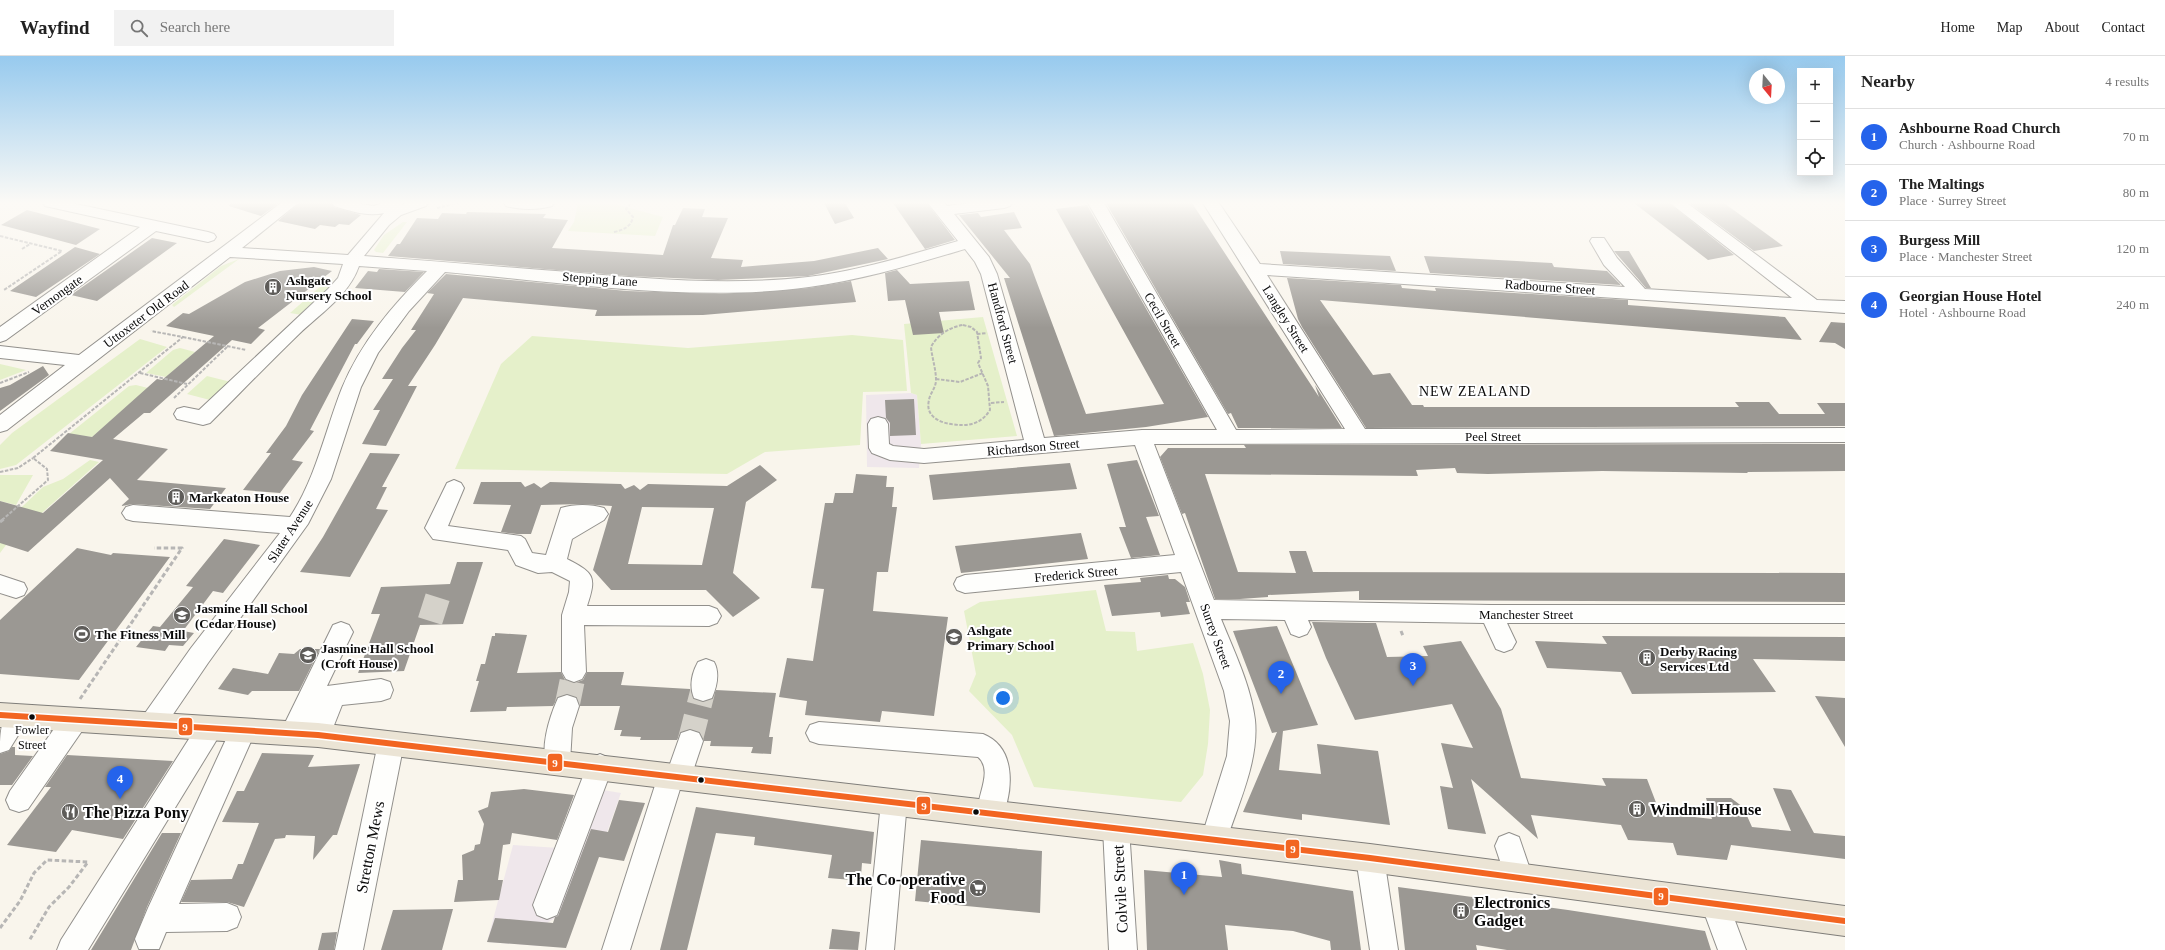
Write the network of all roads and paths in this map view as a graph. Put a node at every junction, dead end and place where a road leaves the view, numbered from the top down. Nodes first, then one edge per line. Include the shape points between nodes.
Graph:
1 (29, 245) edge
2 (33, 245) edge
3 (125, 245) edge
4 (236, 245) edge
5 (365, 245) edge
6 (963, 245) edge
7 (970, 245) edge
8 (1120, 245) edge
9 (1239, 245) edge
10 (1600, 245) edge
11 (1733, 245) edge
12 (22, 249) dead end
13 (227, 252) junction
14 (353, 259) junction
15 (441, 266) junction
16 (1255, 268) junction
17 (4, 290) dead end
18 (1639, 293) junction
19 (1811, 304) junction
20 (1845, 307) edge
21 (36, 310) junction
22 (56, 315) dead end
23 (146, 330) dead end
24 (0, 336) edge
25 (183, 337) junction
26 (227, 347) junction
27 (245, 351) dead end
28 (0, 352) edge
29 (82, 362) junction
30 (983, 373) junction
31 (140, 374) junction
32 (936, 379) junction
33 (184, 414) dead end
34 (878, 424) dead end
35 (0, 425) edge
36 (1845, 435) edge
37 (1230, 436) junction
38 (1142, 437) junction
39 (1360, 437) junction
40 (1036, 447) junction
41 (33, 458) junction
42 (0, 472) edge
43 (454, 488) dead end
44 (133, 513) dead end
45 (0, 522) edge
46 (296, 526) junction
47 (562, 535) dead end
48 (154, 548) dead end
49 (555, 563) junction
50 (1188, 563) junction
51 (965, 584) dead end
52 (1207, 609) junction
53 (1492, 614) junction
54 (1845, 614) edge
55 (573, 615) junction
56 (709, 616) dead end
57 (341, 632) dead end
58 (1504, 642) dead end
59 (574, 672) tunnel mouth
60 (381, 690) dead end
61 (567, 706) tunnel mouth
62 (9, 715) edge
63 (70, 719) junction
64 (152, 724) junction
65 (210, 728) junction
66 (243, 730) junction
67 (819, 733) dead end
68 (305, 734) junction
69 (690, 741) tunnel mouth
70 (0, 742) edge
71 (391, 743) junction
72 (557, 762) junction
73 (600, 766) junction
74 (675, 777) junction
75 (19, 800) dead end
76 (894, 802) junction
77 (991, 813) junction
78 (1116, 828) junction
79 (1214, 839) junction
80 (1509, 846) dead end
81 (1370, 858) junction
82 (1519, 878) junction
83 (1715, 904) junction
84 (547, 905) dead end
85 (227, 917) dead end
86 (1845, 921) edge
87 (0, 928) edge
88 (30, 941) dead end
89 (71, 950) edge
90 (349, 950) edge
91 (616, 950) edge
92 (880, 950) edge
93 (1123, 950) edge
94 (1384, 950) edge
95 (1732, 950) edge

1 - 12 path
2 - 17 path via 62,252
3 - 21 street, Vernongate
4 - 13 street, Uttoxeter Old Road
5 - 14 street
6 - 15 street, Stepping Lane via 865,272 793,283 684,285 594,280
7 - 40 street, Handford Street via 989,274
8 - 37 street, Cecil Street
9 - 16 street, Langley Street
10 - 18 street via 1610,261
11 - 19 street
13 - 14 street, Stepping Lane
13 - 29 street, Uttoxeter Old Road
14 - 15 street, Stepping Lane
14 - 33 street via 346,279 334,293 204,418
15 - 46 street, Slater Avenue via 381,332 363,363 345,406 325,471
16 - 18 street, Radbourne Street
16 - 39 street, Langley Street
18 - 19 street, Radbourne Street
19 - 20 street, Radbourne Street
21 - 22 street
21 - 24 street, Vernongate
23 - 25 path
25 - 26 path
25 - 31 path
26 - 27 path
26 - 31 path via 188,385
28 - 29 street via 52,356
29 - 35 street, Uttoxeter Old Road
30 - 32 path via 959,383
30 - 32 path via 978,363 981,358 977,332 967,325 959,325 932,344 931,353
30 - 32 path via 988,386 990,410 983,420 962,426 935,420 930,413 927,405
31 - 41 path
34 - 40 street, Richardson Street via 879,448 890,453 924,456
36 - 39 street, Peel Street
37 - 38 street, Peel Street
37 - 39 street, Peel Street
38 - 40 street, Richardson Street
38 - 50 street, Surrey Street
41 - 42 path via 18,468
41 - 45 path via 47,468 48,480
43 - 49 street via 436,528 441,533 513,542 524,560 538,564
44 - 46 street
46 - 64 street, Slater Avenue via 174,689
47 - 49 street
48 - 63 path via 182,548
49 - 55 street via 580,576 581,590
50 - 51 street, Frederick Street
50 - 52 street, Surrey Street
52 - 53 street, Manchester Street via 1296,618
52 - 79 street, Surrey Street via 1241,708 1243,726 1240,748
53 - 54 street, Manchester Street
53 - 58 street
55 - 56 street
55 - 59 street
57 - 68 street
60 - 68 street via 333,695
61 - 72 street via 560,728
62 - 63 main road
62 - 70 street
63 - 64 main road
63 - 75 street
64 - 65 main road
65 - 66 main road
65 - 89 street
66 - 68 main road
66 - 85 street via 153,928
67 - 77 street via 983,746 990,750 997,764
68 - 71 main road
69 - 74 street
71 - 72 main road
71 - 90 street, Stretton Mews
72 - 73 main road
73 - 74 main road
73 - 84 street
74 - 76 main road
74 - 91 street
76 - 77 main road
76 - 92 street
77 - 78 main road
78 - 79 main road
78 - 93 street, Colvile Street
79 - 81 main road
80 - 82 street
81 - 82 main road
81 - 94 street
82 - 83 main road
83 - 86 main road
83 - 95 street
87 - 88 path via 20,901 34,873 47,860 88,862 49,907

